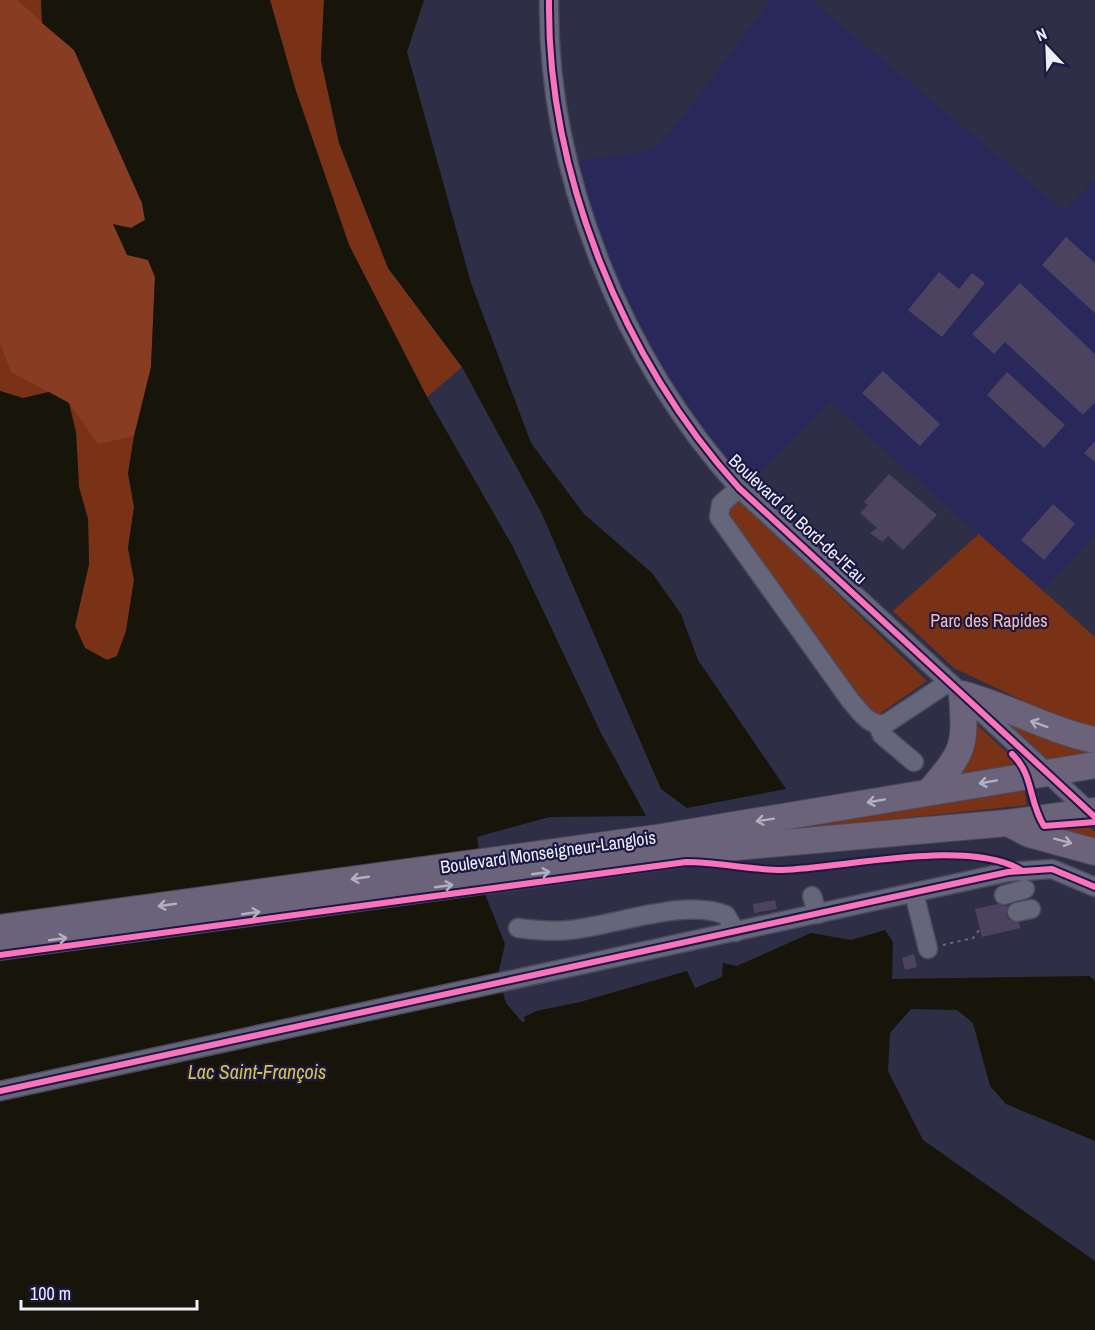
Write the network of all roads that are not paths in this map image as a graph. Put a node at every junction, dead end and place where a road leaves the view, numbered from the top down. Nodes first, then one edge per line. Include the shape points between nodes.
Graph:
1 (549, 0) edge
2 (740, 488) junction
3 (955, 688) junction
4 (878, 725) junction
5 (1095, 740) edge
6 (914, 762) dead end
7 (1095, 765) edge
8 (1046, 772) junction
9 (929, 792) junction
10 (1093, 813) edge
11 (1007, 823) junction
12 (1095, 852) edge
13 (482, 871) junction
14 (1095, 887) edge
15 (1025, 889) dead end
16 (914, 893) junction
17 (1004, 894) dead end
18 (812, 896) dead end
19 (818, 914) junction
20 (0, 928) edge
21 (518, 928) dead end
22 (736, 932) junction
23 (0, 948) edge
24 (928, 949) road end
25 (0, 1091) edge

1 - 2 street, Boulevard du Bord-de-l'Eau via 556,99 586,221 616,304 649,363 714,460
2 - 3 street, Boulevard du Bord-de-l'Eau
2 - 4 street, Boulevard du Bord-de-l'Eau via 721,504 719,517 850,700 868,721
3 - 4 street
5 -> 3 highway via 1047,727
3 - 8 street, Boulevard du Bord-de-l'Eau
3 - 9 highway via 965,733 961,750
4 - 6 street, Boulevard du Bord-de-l'Eau via 882,735
7 - 8 highway, Boulevard Monseigneur-Langlois
8 -> 9 highway, Boulevard Monseigneur-Langlois
8 - 10 street, Boulevard du Bord-de-l'Eau
9 -> 13 highway, Boulevard Monseigneur-Langlois via 656,837
10 - 11 highway, Boulevard Monseigneur-Langlois
11 -> 12 highway via 1029,834
13 -> 11 highway, Boulevard Monseigneur-Langlois
13 -> 20 highway, Boulevard Monseigneur-Langlois
23 -> 13 highway, Boulevard Monseigneur-Langlois
14 - 16 street via 1059,871 1038,868
15 - 17 street
16 - 19 street via 857,897
16 - 24 street
18 - 19 street
19 - 22 street
21 - 22 street via 571,930 706,910 726,915
22 - 25 street via 544,979 502,981

